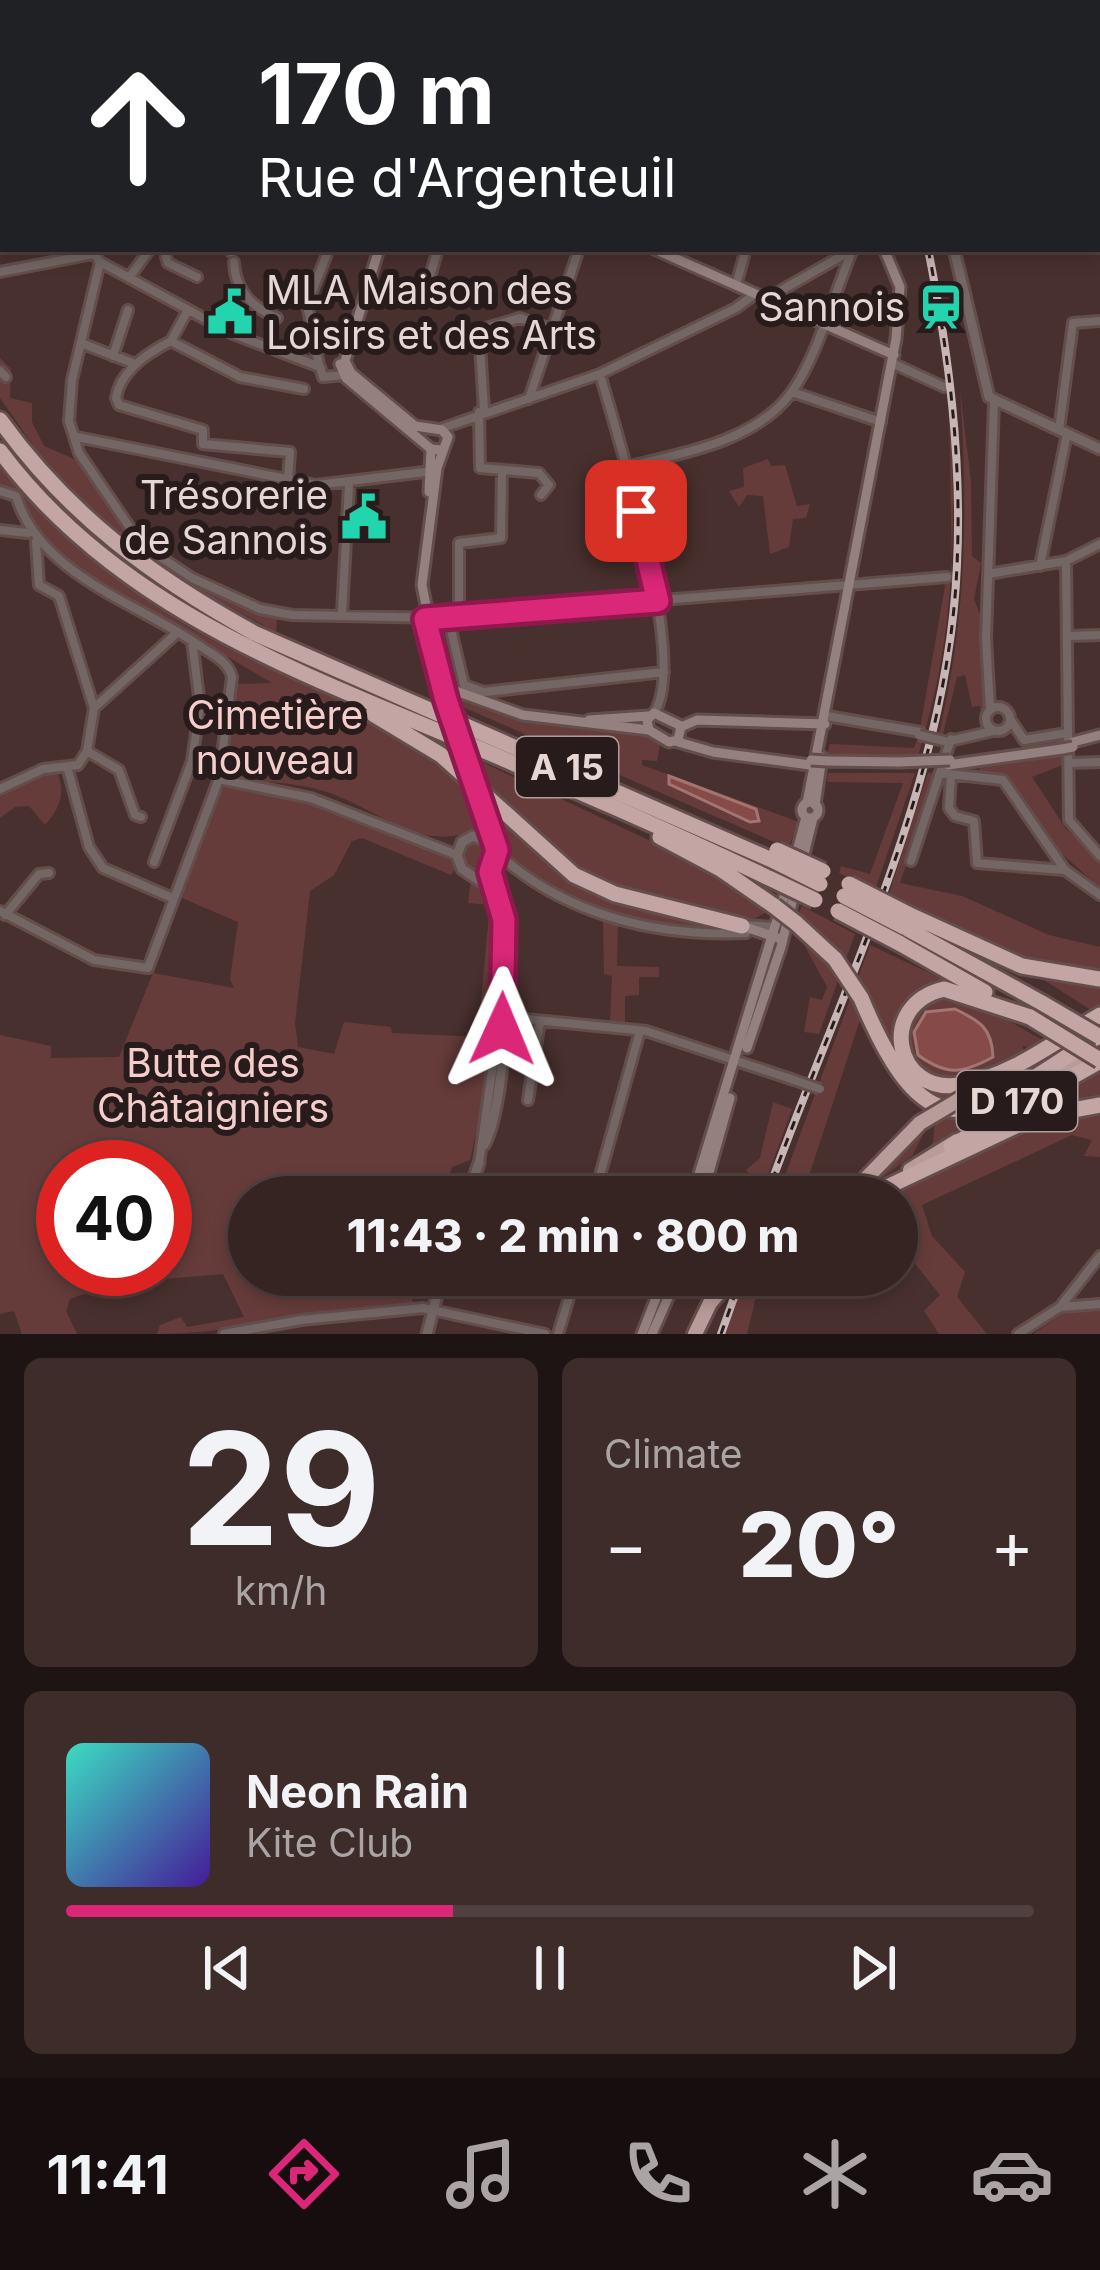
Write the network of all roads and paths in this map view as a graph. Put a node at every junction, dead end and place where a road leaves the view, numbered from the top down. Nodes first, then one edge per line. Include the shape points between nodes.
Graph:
1 (148, 252) edge
2 (165, 252) edge
3 (327, 252) edge
4 (376, 252) edge
5 (376, 252) edge
6 (437, 252) edge
7 (578, 252) edge
8 (661, 252) edge
9 (745, 252) edge
10 (847, 252) edge
11 (852, 252) edge
12 (885, 252) edge
13 (955, 252) edge
14 (232, 254) edge
15 (95, 255) edge
16 (0, 275) edge
17 (131, 275) junction
18 (197, 277) dead end
19 (428, 284) dead end
20 (736, 285) junction
21 (760, 296) junction
22 (128, 310) dead end
23 (188, 310) junction
24 (277, 318) dead end
25 (1100, 321) edge
26 (821, 323) junction
27 (552, 329) junction
28 (171, 341) junction
29 (81, 343) junction
30 (113, 356) junction
31 (893, 359) junction
32 (135, 364) junction
33 (321, 372) junction
34 (600, 374) junction
35 (344, 375) junction
36 (944, 387) dead end
37 (792, 392) junction
38 (529, 399) junction
39 (994, 402) junction
40 (478, 413) junction
41 (0, 421) edge
42 (881, 422) junction
43 (1063, 432) junction
44 (76, 437) junction
45 (437, 440) junction
46 (203, 444) junction
47 (1100, 448) edge
48 (0, 451) edge
49 (185, 458) junction
50 (625, 467) junction
51 (433, 471) junction
52 (502, 472) junction
53 (539, 473) dead end
54 (288, 480) junction
55 (349, 484) junction
56 (0, 491) edge
57 (0, 530) edge
58 (33, 536) junction
59 (1100, 544) edge
60 (1066, 561) junction
61 (1040, 566) junction
62 (988, 574) junction
63 (947, 578) dead end
64 (852, 583) junction
65 (658, 601) junction
66 (342, 613) junction
67 (459, 615) junction
68 (448, 617) junction
69 (425, 619) junction
70 (178, 632) junction
71 (1100, 635) edge
72 (1068, 637) junction
73 (192, 641) junction
74 (664, 672) junction
75 (442, 686) junction
76 (338, 690) junction
77 (94, 708) junction
78 (996, 708) junction
79 (652, 715) junction
80 (1010, 718) junction
81 (554, 720) junction
82 (825, 724) junction
83 (990, 727) junction
84 (649, 730) junction
85 (680, 733) junction
86 (1100, 738) edge
87 (949, 740) junction
88 (1067, 743) junction
89 (87, 751) junction
90 (1100, 762) edge
91 (1070, 764) junction
92 (947, 769) junction
93 (68, 770) junction
94 (545, 778) junction
95 (219, 779) junction
96 (0, 789) edge
97 (141, 817) dead end
98 (486, 821) junction
99 (479, 836) junction
100 (462, 842) junction
101 (433, 845) junction
102 (457, 855) junction
103 (1100, 856) edge
104 (154, 862) dead end
105 (491, 862) junction
106 (910, 862) dead end
107 (773, 863) junction
108 (1065, 870) junction
109 (49, 873) dead end
110 (819, 885) junction
111 (1100, 895) edge
112 (170, 897) junction
113 (844, 897) junction
114 (3, 913) edge
115 (780, 927) junction
116 (904, 928) junction
117 (747, 929) junction
118 (1100, 979) edge
119 (503, 1016) junction
120 (1100, 1016) edge
121 (1030, 1017) junction
122 (540, 1021) junction
123 (640, 1030) junction
124 (1099, 1037) edge
125 (1100, 1061) edge
126 (739, 1062) junction
127 (831, 1095) dead end
128 (528, 1100) dead end
129 (1100, 1106) edge
130 (484, 1145) joint
131 (932, 1156) junction
132 (479, 1163) joint
133 (474, 1176) edge
134 (600, 1176) edge
135 (699, 1176) edge
136 (708, 1176) edge
137 (868, 1176) edge
138 (900, 1176) edge
139 (910, 1176) edge
140 (1100, 1256) edge
141 (1078, 1283) junction
142 (436, 1296) edge
143 (570, 1296) edge
144 (656, 1296) edge
145 (669, 1296) edge
146 (712, 1296) edge
147 (1095, 1304) edge
148 (1060, 1307) junction
149 (432, 1310) junction
150 (224, 1334) edge
151 (427, 1334) edge
152 (545, 1334) edge
153 (558, 1334) edge
154 (642, 1334) edge
155 (652, 1334) edge
156 (693, 1334) edge
157 (1018, 1334) edge

1 - 17 street
2 - 18 street via 168,263
3 - 33 street via 307,304
4 - 35 main road via 340,349
5 - 45 main road via 346,364
6 - 19 street
7 - 27 street
8 - 20 main road
9 - 20 street
10 - 21 street
11 - 26 street
12 - 31 main road via 900,287
13 - 39 street via 983,385
14 - 24 street via 235,282
15 - 16 street
15 - 17 street
15 - 29 street
17 - 23 street
20 - 21 main road
21 - 26 main road
21 - 34 street
22 - 30 street
23 - 28 street
23 - 33 street
25 - 43 street via 1073,323
26 - 31 main road
26 - 37 street
27 - 38 street
27 - 40 street via 520,318 483,327
28 - 32 street
28 - 33 street via 252,381 308,387
29 - 30 street
29 - 44 street via 69,420
30 - 32 street
31 - 36 street
31 - 42 main road
32 - 46 street via 116,391 119,405 203,430
33 - 35 street
34 - 38 street
34 - 50 street
35 - 45 main road
37 - 42 street
37 - 50 street via 761,422
38 - 40 street
39 - 43 street
39 - 62 street
40 - 45 street
40 - 52 street via 480,468
41 - 107 highway, A 15 via 76,512 173,588 254,634
42 - 64 main road
43 - 47 street
43 - 61 street
44 - 49 street
44 - 66 street via 141,544 192,578 260,608
45 - 51 main road
46 - 49 street
46 - 54 street via 290,452
48 - 76 highway, A 15 via 64,523 148,591 246,649
49 - 54 street
50 - 65 street
51 - 55 street
51 - 69 main road
52 - 53 street
52 - 67 street via 501,538 459,543
54 - 55 street
55 - 66 street
56 - 58 street via 16,496
57 - 58 street
58 - 70 street via 49,554
58 - 77 street via 39,585 59,596
59 - 60 street
60 - 61 street
60 - 72 street
61 - 62 street
62 - 78 street
63 - 64 street
64 - 65 street
64 - 82 main road
65 - 67 street
65 - 74 street
66 - 69 street
67 - 68 street
68 - 69 street
68 - 74 street via 464,685 484,692
69 - 75 main road
70 - 73 street
70 - 77 street
71 - 72 street
72 - 88 street
73 - 95 street via 229,666 232,679
73 - 104 street via 200,705 192,761
74 - 79 street via 664,695
75 - 81 main road
75 - 98 street, bridge
76 - 94 highway, A 15
76 - 117 highway via 342,700 441,755 574,875
77 - 89 street
78 - 80 street
78 - 83 street
79 - 81 main road
79 - 84 main road
79 - 85 main road
80 - 83 street via 1004,729
80 - 88 street via 1024,740
81 - 84 main road
82 - 85 main road via 697,720
82 - 87 street, bridge
82 - 115 main road
83 - 87 street via 973,740
84 - 85 main road
85 - 92 main road, bridge via 710,746 810,762
86 - 88 main road
87 - 92 street
88 - 91 street
88 - 92 main road
89 - 93 street
89 - 97 street via 119,770
90 - 91 street
91 - 103 street via 1071,827
92 - 106 street
92 - 108 street via 1003,780
92 - 108 street via 949,808 974,821 976,863
93 - 96 street via 43,770
93 - 112 street via 89,848 103,868
94 - 107 highway, A 15
94 - 115 highway via 722,870
95 - 101 street via 311,798
95 - 112 street
98 - 99 street
98 - 105 street
99 - 100 street
99 - 105 street
100 - 101 street
100 - 102 street
101 - 102 street
102 - 105 street via 462,869
105 - 117 street via 613,919 706,932
105 - 119 street via 504,920
107 - 110 highway, A 15, bridge
107 - 110 highway, bridge
108 - 111 street
109 - 114 street
110 - 113 highway, A 15
110 - 113 highway
112 - 114 street via 148,968 94,960
113 - 116 highway, A 15, bridge
113 - 116 highway, bridge
115 - 117 main road
115 - 124 highway, bridge via 835,959 898,1077 936,1107 999,1100
115 - 126 main road
116 - 118 highway via 1022,966
116 - 121 highway, A 15
116 - 124 highway, A 15, bridge
119 - 122 street
119 - 130 street via 496,1106
120 - 121 highway via 1009,1067 958,1085 919,1075 900,1043 916,1002 944,989
120 - 137 highway, D 170, bridge via 920,1123
121 - 125 highway, A 15, bridge
122 - 123 street
122 - 128 street
123 - 126 street
123 - 134 street
124 - 131 highway, D 170
125 - 131 highway
126 - 127 street, bridge
126 - 135 main road
126 - 136 main road
129 - 139 highway via 1035,1117
130 - 132 street
131 - 138 highway, D 170
132 - 133 street
140 - 141 street
141 - 147 street via 1080,1297
141 - 148 street
142 - 149 street
143 - 153 street
144 - 154 main road
145 - 155 main road
146 - 156 highway
147 - 148 street
148 - 157 street
149 - 150 street via 388,1309
149 - 151 street
149 - 152 street

